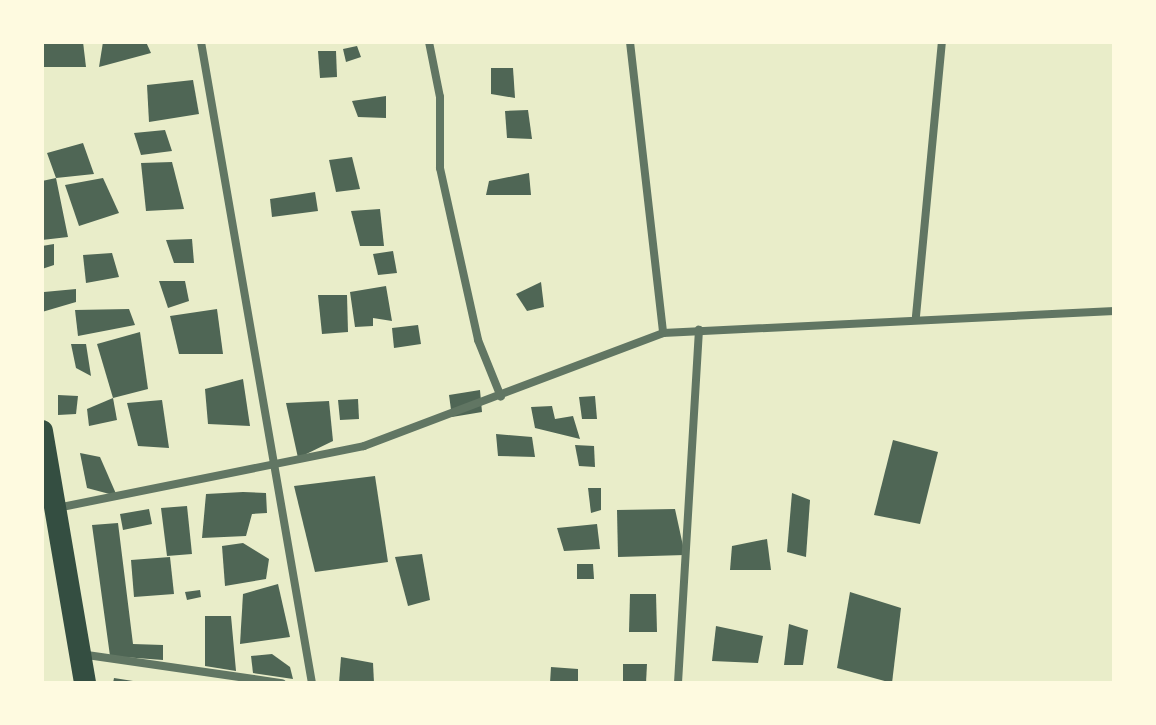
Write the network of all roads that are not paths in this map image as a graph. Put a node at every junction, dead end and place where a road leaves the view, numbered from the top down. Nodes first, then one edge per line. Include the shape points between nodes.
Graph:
1 (201, 42) edge
2 (429, 42) edge
3 (630, 42) edge
4 (942, 42) edge
5 (1114, 311) edge
6 (916, 316) junction
7 (699, 330) junction
8 (663, 333) junction
9 (501, 397) junction
10 (42, 431) edge
11 (273, 463) junction
12 (56, 508) junction
13 (80, 654) junction
14 (85, 683) edge
15 (282, 683) edge
16 (312, 683) edge
17 (678, 683) edge

1 - 11 street
2 - 9 street via 440,97 440,168 478,340
3 - 8 street
4 - 6 street
5 - 6 street
6 - 7 street
7 - 8 street
7 - 17 street
8 - 9 street
9 - 11 street via 364,446
10 - 12 highway
11 - 12 street
11 - 16 street
12 - 13 highway
13 - 14 highway
13 - 15 street

